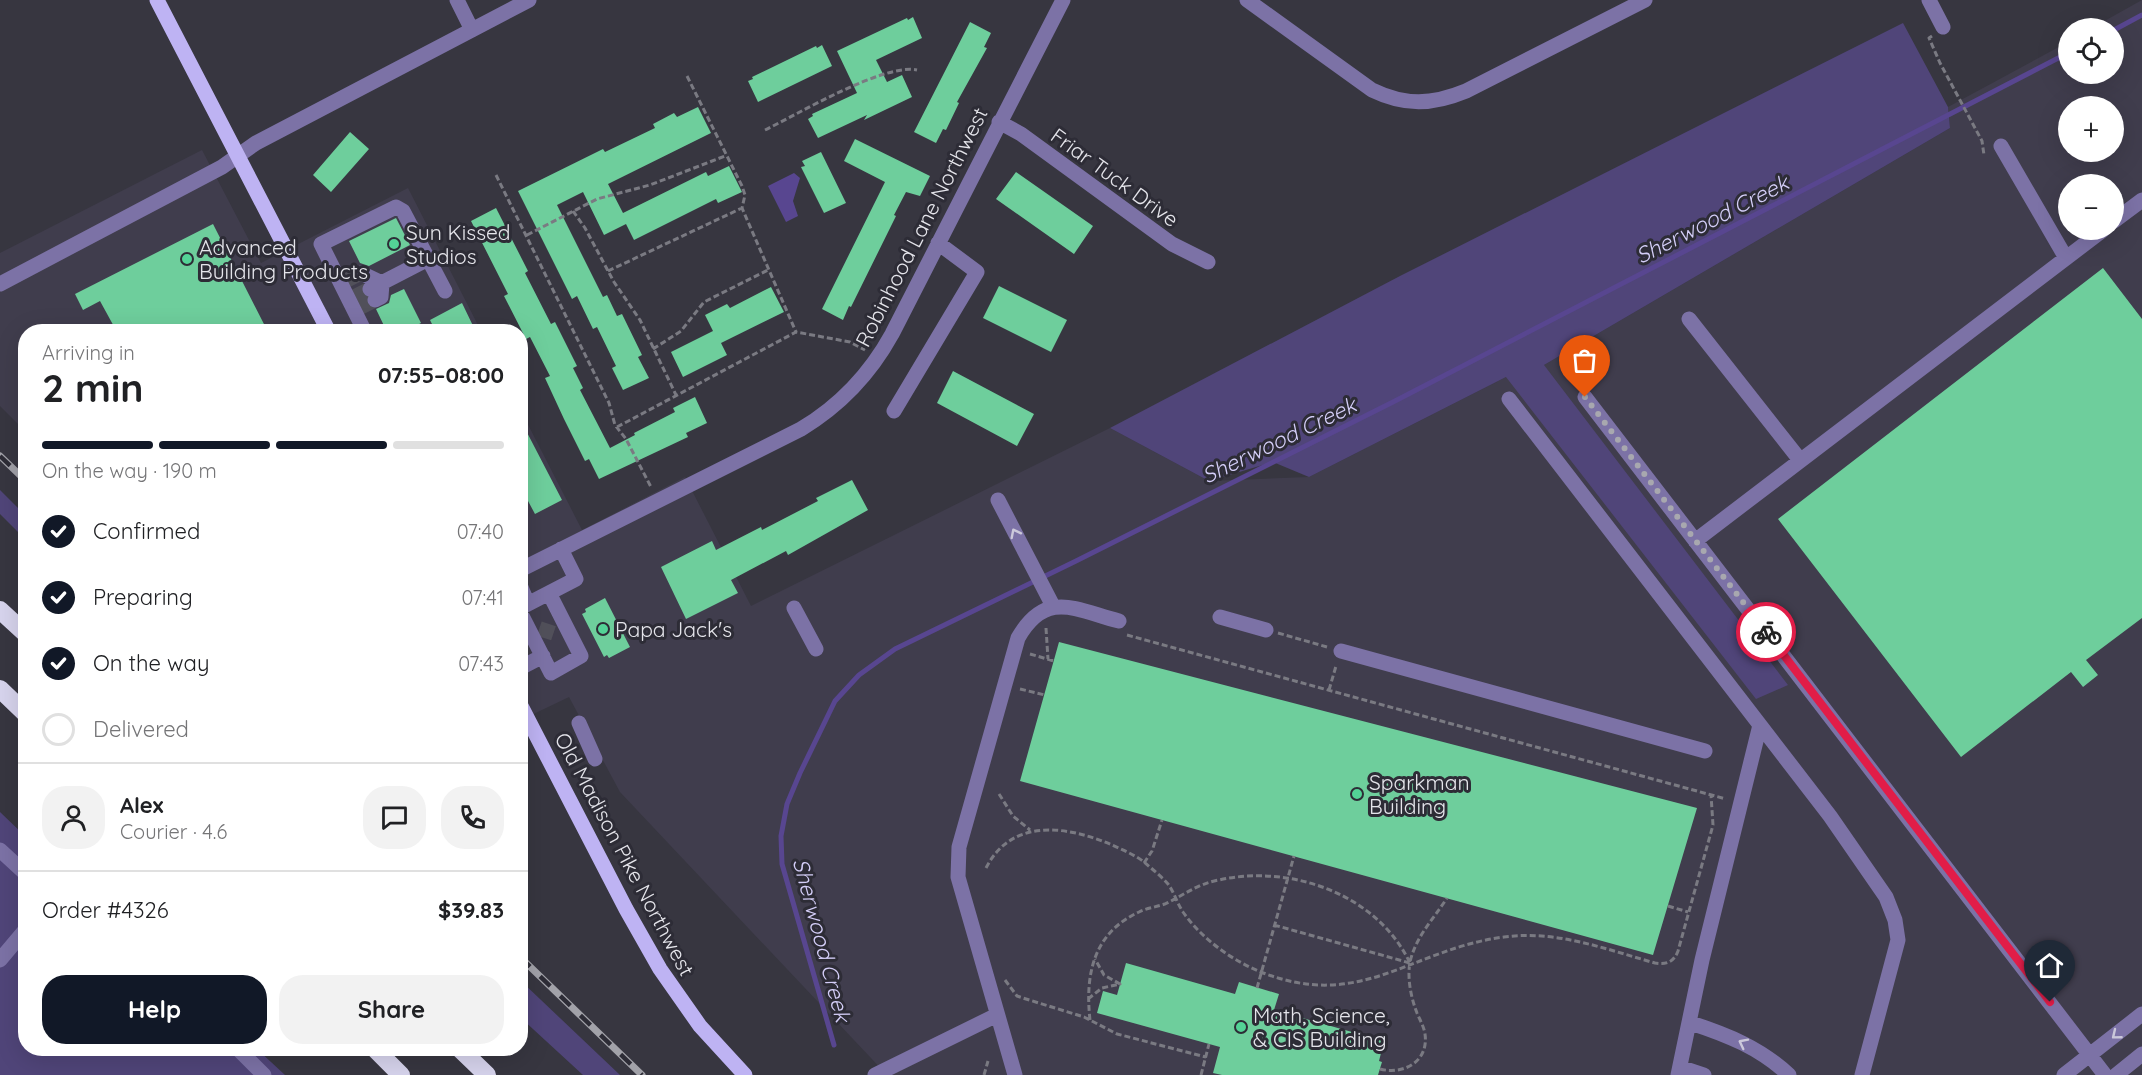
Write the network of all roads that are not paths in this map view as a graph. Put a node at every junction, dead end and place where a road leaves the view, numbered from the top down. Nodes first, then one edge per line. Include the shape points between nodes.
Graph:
1 (157, 0) edge
2 (457, 0) edge
3 (529, 0) edge
4 (1063, 0) edge
5 (1247, 0) edge
6 (1645, 0) edge
7 (1929, 0) edge
8 (1943, 27) road end
9 (472, 30) junction
10 (999, 122) junction
11 (2001, 146) dead end
12 (238, 155) junction
13 (2142, 200) edge
14 (2124, 214) edge
15 (2090, 240) edge
16 (938, 243) junction
17 (2066, 258) junction
18 (428, 259) junction
19 (1208, 262) dead end
20 (361, 273) dead end
21 (0, 284) edge
22 (445, 291) dead end
23 (1689, 319) dead end
24 (324, 324) edge
25 (362, 324) edge
26 (1585, 397) dead end
27 (1509, 399) dead end
28 (894, 411) dead end
29 (1800, 460) junction
30 (998, 500) dead end
31 (1695, 541) junction
32 (561, 549) junction
33 (528, 566) edge
34 (1050, 599) junction
35 (552, 605) junction
36 (528, 607) edge
37 (794, 608) dead end
38 (0, 610) edge
39 (1220, 617) dead end
40 (528, 619) edge
41 (18, 627) edge
42 (1123, 628) road end
43 (1266, 630) road end
44 (542, 648) junction
45 (816, 649) dead end
46 (1341, 651) road end
47 (528, 661) edge
48 (0, 690) edge
49 (18, 707) edge
50 (528, 719) edge
51 (579, 723) dead end
52 (1760, 725) junction
53 (1705, 751) dead end
54 (1753, 752) junction
55 (1781, 753) junction
56 (595, 759) dead end
57 (0, 850) edge
58 (18, 867) edge
59 (18, 939) edge
60 (0, 960) edge
61 (2142, 1014) edge
62 (997, 1015) junction
63 (1691, 1023) junction
64 (2142, 1054) edge
65 (245, 1056) edge
66 (382, 1056) edge
67 (467, 1056) edge
68 (2090, 1056) junction
69 (1679, 1071) edge
70 (264, 1075) edge
71 (401, 1075) edge
72 (487, 1075) edge
73 (745, 1075) edge
74 (874, 1075) edge
75 (1015, 1075) edge
76 (1704, 1075) edge
77 (1789, 1075) edge
78 (1862, 1075) edge
79 (2064, 1075) edge
80 (2105, 1075) edge
81 (2116, 1075) edge

1 - 12 main road
2 - 9 street
3 - 9 street
4 - 10 street, Robinhood Lane Northwest
5 - 6 street via 1371,90 1402,102 1417,103 1442,100 1480,85
7 - 8 street
9 - 12 street
10 - 16 street, Robinhood Lane Northwest
10 - 19 street, Friar Tuck Drive via 1022,134 1172,244
11 - 17 street
12 - 21 street
12 - 24 main road
13 - 14 street
15 - 17 street
16 - 28 street via 977,272
16 - 32 street, Robinhood Lane Northwest via 878,358 842,399 813,422
17 - 29 street
18 - 20 street via 376,291
18 - 22 street
18 - 25 street via 403,211 396,207 321,244
23 - 29 street
26 - 31 street
27 - 52 street
29 - 31 street
34 -> 30 street
31 - 68 street
32 - 33 street, Robinhood Lane Northwest
32 - 35 street via 576,579
34 - 42 street
34 - 62 street via 1018,639 957,861 958,877
35 - 36 street
35 - 44 street via 581,656 551,673
37 - 45 street
38 - 41 highway
39 - 43 street
40 - 44 street
44 - 47 street
46 - 53 street
48 - 49 highway
50 - 73 main road, Old Madison Pike Northwest via 660,969 700,1026
51 - 56 street
52 - 54 street
52 - 55 street
54 - 55 street
54 - 63 street via 1702,960
55 - 78 street via 1886,897 1895,920 1897,948
57 - 58 street
59 - 60 street
61 -> 68 street
62 - 74 street
62 - 75 street
63 - 69 street
77 -> 63 street via 1748,1044
64 - 81 street
65 - 70 street
66 - 71 highway
67 - 72 highway
68 - 79 street
68 - 80 street
69 - 76 street

